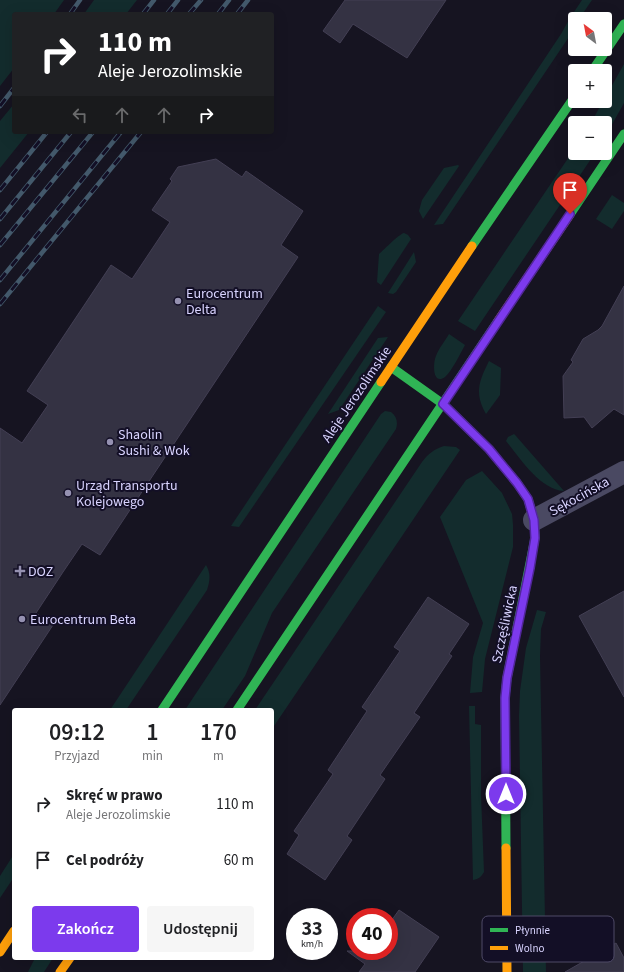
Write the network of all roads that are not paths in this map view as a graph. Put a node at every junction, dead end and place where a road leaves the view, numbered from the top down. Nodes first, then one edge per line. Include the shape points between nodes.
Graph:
1 (624, 24) edge
2 (597, 64) edge
3 (568, 106) edge
4 (624, 134) edge
5 (391, 367) junction
6 (443, 404) junction
7 (624, 472) edge
8 (534, 520) junction
9 (163, 708) edge
10 (238, 708) edge
11 (507, 916) edge
12 (12, 934) edge
13 (0, 952) edge
14 (69, 960) edge
15 (507, 962) edge
16 (60, 972) edge
17 (507, 972) edge

1 - 2 main road
3 - 5 main road, Aleje Jerozolimskie
4 - 6 main road
5 - 6 main road, Szczęśliwicka
5 - 9 main road, Aleje Jerozolimskie
6 - 8 main road, Szczęśliwicka via 489,449 517,483 528,499
6 - 10 main road
7 - 8 street, Sękocińska
8 - 11 main road, Szczęśliwicka via 535,538 506,691
12 - 13 main road
14 - 16 main road
15 - 17 main road, Szczęśliwicka

